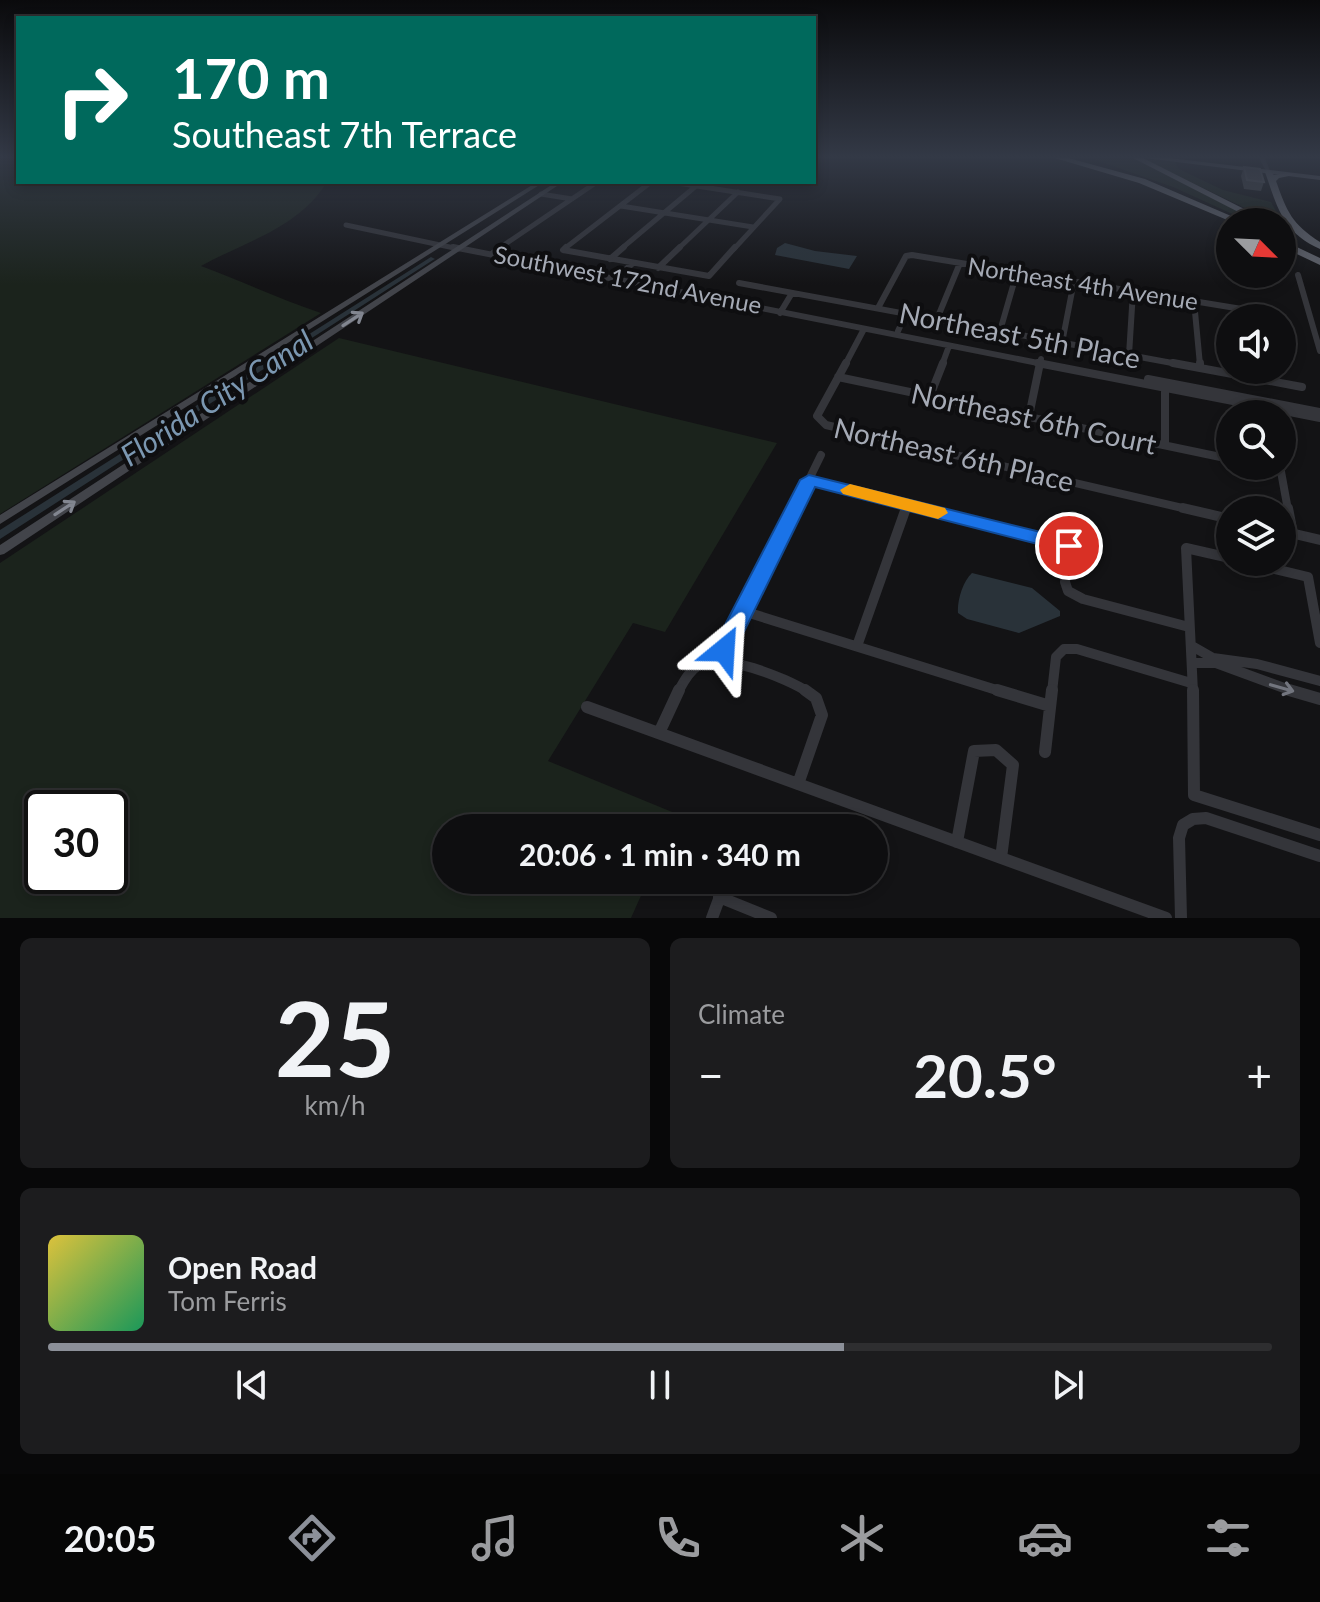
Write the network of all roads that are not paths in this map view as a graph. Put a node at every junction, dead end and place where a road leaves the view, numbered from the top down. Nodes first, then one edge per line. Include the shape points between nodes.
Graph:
1 (514, 199) edge
2 (534, 199) edge
3 (573, 199) edge
4 (630, 199) edge
5 (681, 199) edge
6 (731, 199) edge
7 (779, 199) edge
8 (1187, 199) edge
9 (1195, 199) edge
10 (1219, 199) edge
11 (1277, 199) edge
12 (621, 206) junction
13 (1237, 208) edge
14 (1216, 209) edge
15 (1216, 211) edge
16 (664, 213) junction
17 (708, 220) junction
18 (346, 225) dead end
19 (753, 227) junction
20 (1296, 237) edge
21 (443, 244) junction
22 (460, 248) junction
23 (1320, 248) edge
24 (1296, 250) edge
25 (493, 253) junction
26 (610, 259) junction
27 (1320, 262) edge
28 (633, 263) junction
29 (960, 263) junction
30 (658, 268) junction
31 (1017, 272) junction
32 (1298, 275) dead end
33 (616, 279) junction
34 (1074, 281) junction
35 (739, 283) dead end
36 (1133, 291) junction
37 (792, 293) junction
38 (1194, 301) junction
39 (1216, 306) edge
40 (878, 308) junction
41 (780, 311) junction
42 (796, 314) junction
43 (906, 314) junction
44 (937, 319) junction
45 (864, 329) junction
46 (898, 331) junction
47 (1000, 331) junction
48 (1062, 343) junction
49 (949, 346) junction
50 (1320, 351) edge
51 (1129, 355) junction
52 (1040, 361) junction
53 (1200, 368) junction
54 (1216, 371) edge
55 (838, 377) junction
56 (1237, 384) edge
57 (1285, 384) edge
58 (1302, 387) dead end
59 (1165, 388) junction
60 (930, 396) junction
61 (1238, 399) junction
62 (1296, 413) edge
63 (1320, 415) edge
64 (1029, 416) junction
65 (1165, 445) junction
66 (821, 455) dead end
67 (1216, 456) edge
68 (809, 480) junction
69 (907, 505) junction
70 (1072, 516) dead end
71 (1216, 516) edge
72 (0, 520) edge
73 (1296, 535) edge
74 (1320, 540) edge
75 (1069, 546) junction
76 (0, 551) edge
77 (1216, 555) edge
78 (1296, 574) edge
79 (743, 611) junction
80 (1189, 627) junction
81 (1320, 643) edge
82 (857, 646) junction
83 (1192, 646) junction
84 (724, 650) dead end
85 (1192, 663) junction
86 (1254, 664) junction
87 (1253, 678) junction
88 (1320, 681) edge
89 (1191, 683) junction
90 (1320, 699) edge
91 (1050, 706) junction
92 (587, 707) dead end
93 (659, 733) junction
94 (1045, 752) dead end
95 (798, 784) junction
96 (1320, 835) edge
97 (957, 842) junction
98 (1320, 856) edge
99 (1001, 858) junction
100 (720, 894) edge
101 (719, 897) junction
102 (712, 918) edge
103 (771, 918) edge
104 (1166, 918) edge
105 (1181, 918) edge

1 - 21 main road
2 - 22 main road
3 - 25 street
4 - 12 street
5 - 16 street
6 - 17 street
7 - 19 street
8 - 15 highway
9 - 14 highway
10 - 13 highway
11 - 23 highway via 1284,218
12 - 16 street
12 - 26 street via 563,250
16 - 17 street
16 - 26 street
17 - 19 street
17 - 30 street
18 - 21 street, Southwest 172nd Avenue
19 - 30 street via 709,276
20 - 23 highway
21 - 22 street, Southwest 172nd Avenue
21 - 72 main road
22 - 25 street, Southwest 172nd Avenue
22 - 33 street, Southwest 172nd Avenue
76 -> 22 main road
24 - 27 highway
25 - 33 street, Southwest 172nd Avenue
26 - 28 street
28 - 30 street
28 - 33 street
29 - 31 street, Northeast 4th Avenue
29 - 40 street, Northeast 4th Avenue via 906,256
29 - 44 street
31 - 34 street, Northeast 4th Avenue
31 - 47 street
32 - 50 street
33 - 41 street, Southwest 172nd Avenue
34 - 36 street, Northeast 4th Avenue
34 - 48 street
35 - 37 street, Northeast 5th Place
36 - 38 street, Northeast 4th Avenue
36 - 51 street
37 - 40 street, Northeast 5th Place
37 - 41 street
38 - 39 street, Northeast 4th Avenue
38 - 53 street
40 - 43 street, Northeast 5th Place
41 - 42 street, Southwest 172nd Avenue
42 - 45 street
42 - 46 street
43 - 44 street, Northeast 5th Place
43 - 46 street
44 - 47 street, Northeast 5th Place
45 - 49 street
45 - 55 street
46 - 52 street
47 - 48 street, Northeast 5th Place
48 - 51 street, Northeast 5th Place
49 - 52 street
49 - 60 street
51 - 53 street, Northeast 5th Place
52 - 59 street
52 - 61 street
52 - 64 street
53 - 54 street, Northeast 5th Place
55 - 60 street, Northeast 6th Court
55 - 71 street, Northeast 6th Place via 819,421
56 - 61 street
57 - 58 street, Northeast 5th Place
59 - 61 street
59 - 65 street
60 - 64 street, Northeast 6th Court
61 - 63 street
62 - 63 street
64 - 65 street, Northeast 6th Court
65 - 67 street, Northeast 6th Court
66 - 68 street
68 - 69 street
68 - 79 street
69 - 75 street
69 - 82 street
70 - 75 street
73 - 74 street
75 - 80 street via 1068,591
77 - 80 street via 1186,548
78 - 81 street via 1308,577
79 - 82 street
79 - 84 street
80 - 83 street
82 - 91 street
83 - 85 street
83 - 86 street via 1209,656
85 - 87 street via 1210,661
85 - 89 street
86 - 87 street via 1247,668
86 - 88 street
87 -> 90 street
89 - 91 street via 1064,649 1056,657
89 - 96 street via 1194,795
91 - 94 street
92 - 93 street
93 - 95 street
93 - 95 street via 690,673 708,661 727,662 806,688 820,700 823,717
95 - 97 street
97 - 99 street
97 - 99 street via 974,751 1002,752 1013,765
98 - 105 street via 1206,818 1193,819 1183,825 1179,838
99 - 104 street
100 - 101 street
101 - 102 street
101 - 103 street

